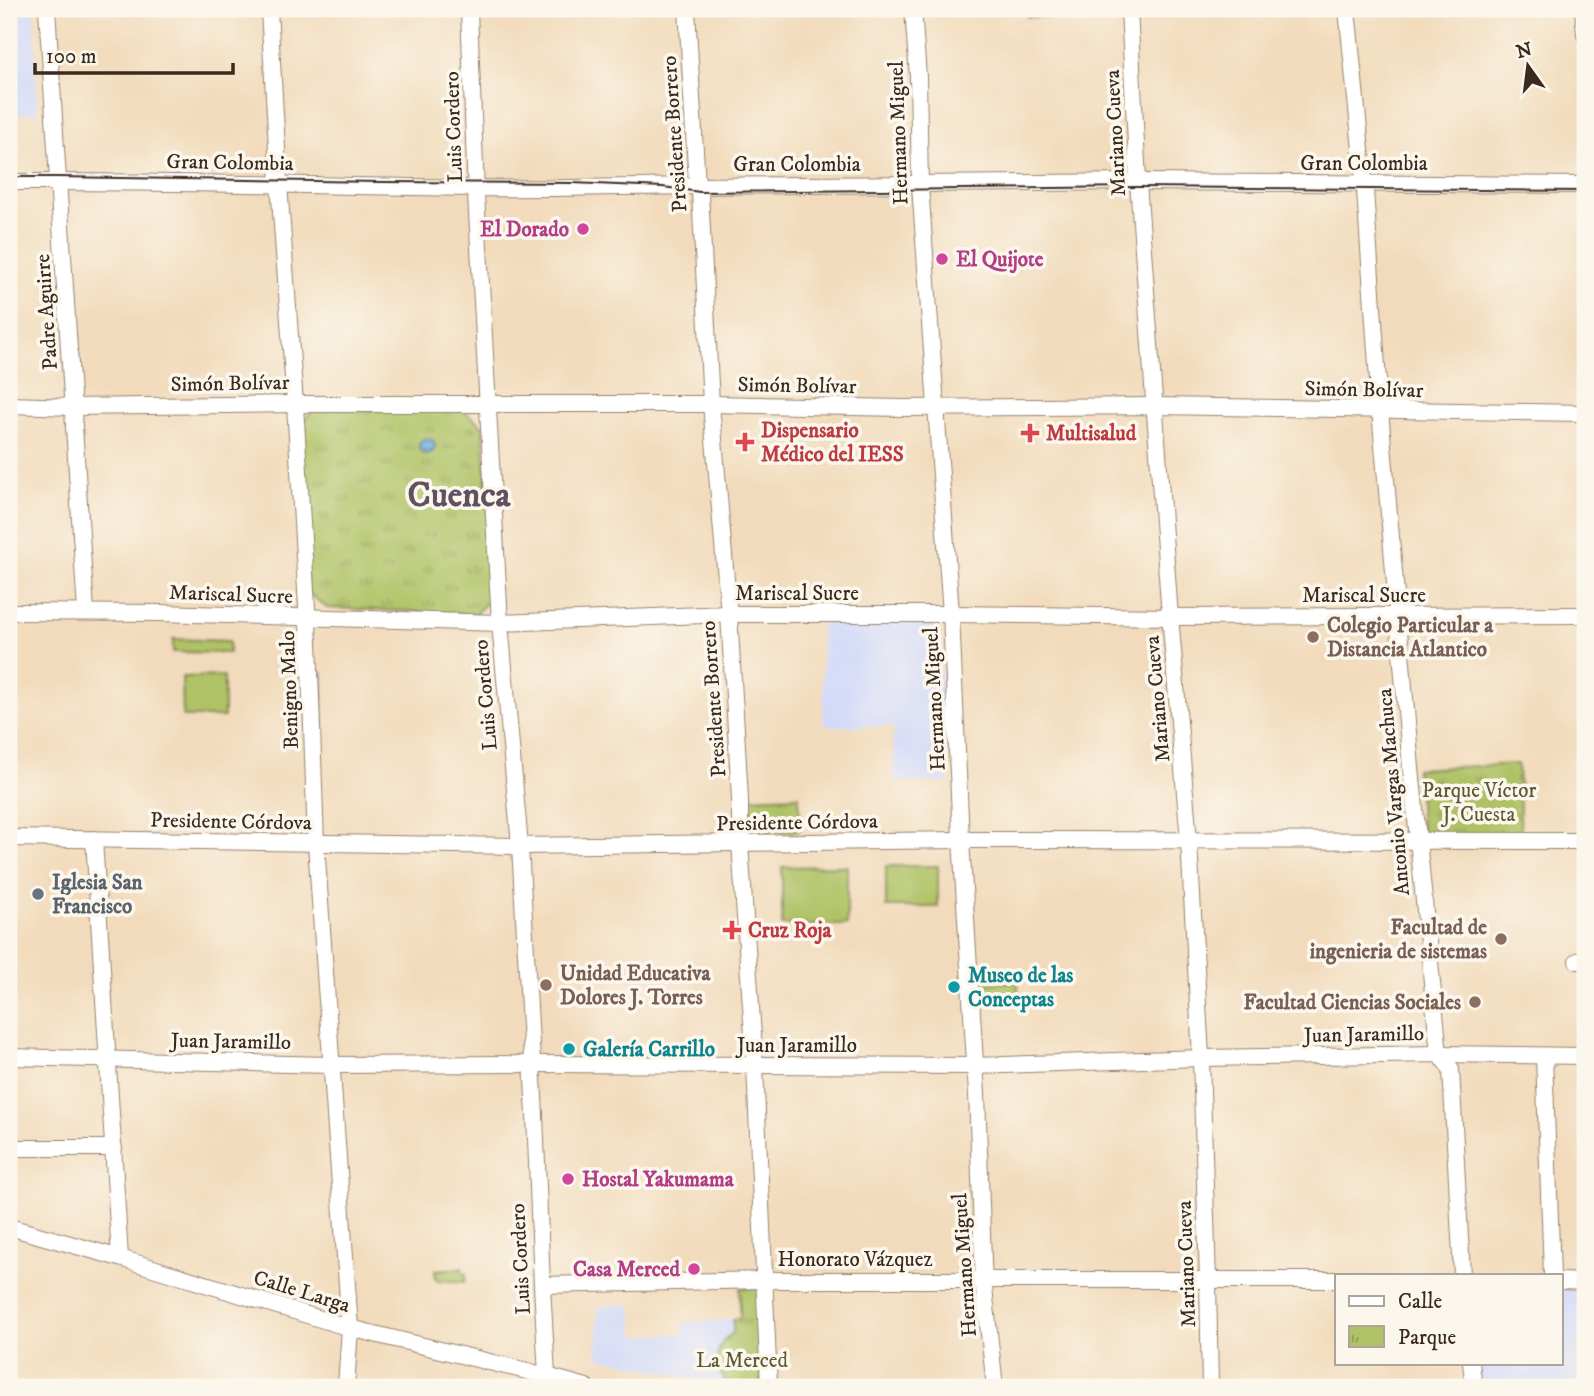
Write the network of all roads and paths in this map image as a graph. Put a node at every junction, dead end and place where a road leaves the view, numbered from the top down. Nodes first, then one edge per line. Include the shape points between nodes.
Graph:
1 (47, 9) edge
2 (269, 9) edge
3 (469, 9) edge
4 (687, 9) edge
5 (913, 9) edge
6 (1129, 9) edge
7 (1347, 9) edge
8 (1583, 9) edge
9 (1585, 35) edge
10 (9, 182) edge
11 (57, 182) junction
12 (1138, 182) junction
13 (279, 184) junction
14 (1365, 184) junction
15 (920, 185) junction
16 (1585, 185) edge
17 (697, 186) junction
18 (476, 188) junction
19 (295, 404) junction
20 (488, 404) junction
21 (711, 404) junction
22 (9, 405) edge
23 (73, 407) junction
24 (936, 407) junction
25 (1156, 407) junction
26 (1380, 410) junction
27 (1585, 414) edge
28 (9, 612) edge
29 (86, 612) junction
30 (729, 614) junction
31 (951, 614) junction
32 (1585, 615) edge
33 (1398, 616) junction
34 (1171, 617) junction
35 (307, 618) junction
36 (500, 623) junction
37 (9, 838) edge
38 (94, 839) junction
39 (961, 840) junction
40 (1189, 841) junction
41 (1585, 841) edge
42 (1419, 842) junction
43 (740, 843) junction
44 (316, 844) junction
45 (520, 846) junction
46 (1439, 1054) junction
47 (1544, 1056) junction
48 (1585, 1056) edge
49 (9, 1057) edge
50 (1201, 1058) junction
51 (107, 1059) junction
52 (531, 1064) junction
53 (331, 1065) junction
54 (755, 1066) junction
55 (975, 1066) junction
56 (9, 1148) edge
57 (114, 1148) junction
58 (9, 1227) edge
59 (120, 1258) junction
60 (1462, 1274) edge
61 (1552, 1274) edge
62 (764, 1280) junction
63 (984, 1280) junction
64 (1335, 1280) edge
65 (1209, 1281) junction
66 (1562, 1281) edge
67 (1585, 1282) edge
68 (542, 1285) junction
69 (350, 1328) junction
70 (1471, 1364) edge
71 (547, 1376) junction
72 (346, 1387) edge
73 (586, 1387) edge
74 (769, 1387) edge
75 (995, 1387) edge
76 (1210, 1387) edge
77 (1474, 1387) edge

1 - 11 street, Padre Aguirre
2 - 13 street, Benigno Malo
3 - 18 street, Luis Cordero
4 - 17 street, Presidente Borrero
5 - 15 street, Hermano Miguel
6 - 12 street, Mariano Cueva
7 - 14 street, Antonio Vargas Machuca
8 - 9 street
10 - 11 street, Gran Colombia
11 - 13 street, Gran Colombia
11 - 23 street, Padre Aguirre
12 - 14 street, Gran Colombia
12 - 15 street, Gran Colombia
12 - 25 street, Mariano Cueva
13 - 18 street, Gran Colombia
13 - 19 street, Benigno Malo
14 - 16 street, Gran Colombia
14 - 26 street, Antonio Vargas Machuca
15 - 17 street, Gran Colombia
15 - 24 street, Hermano Miguel
17 - 18 street, Gran Colombia
17 - 21 street, Presidente Borrero via 701,192
18 - 20 street, Luis Cordero
19 - 20 street, Simón Bolívar
19 - 23 street, Simón Bolívar
19 - 35 street, Benigno Malo
20 - 21 street, Simón Bolívar
20 - 36 street, Luis Cordero
21 - 24 street, Simón Bolívar
21 - 30 street, Presidente Borrero
22 - 23 street, Simón Bolívar
23 - 29 street, Padre Aguirre
24 - 25 street, Simón Bolívar
24 - 31 street, Hermano Miguel
25 - 26 street, Simón Bolívar
25 - 34 street, Mariano Cueva
26 - 27 street, Simón Bolívar
26 - 33 street, Antonio Vargas Machuca
28 - 29 street, Mariscal Sucre
29 - 35 street, Mariscal Sucre
30 - 31 street, Mariscal Sucre
30 - 36 street, Mariscal Sucre
30 - 43 street, Presidente Borrero
31 - 34 street, Mariscal Sucre
31 - 39 street, Hermano Miguel
32 - 33 street, Mariscal Sucre
33 - 34 street, Mariscal Sucre
33 - 42 street, Antonio Vargas Machuca
34 - 40 street, Mariano Cueva
35 - 36 street, Mariscal Sucre
35 - 44 street, Benigno Malo
36 - 45 street, Luis Cordero
37 - 38 street, Presidente Córdova
38 - 44 street, Presidente Córdova
38 - 51 street
39 - 40 street, Presidente Córdova
39 - 43 street, Presidente Córdova
39 - 55 street, Hermano Miguel
40 - 42 street, Presidente Córdova
40 - 50 street, Mariano Cueva
41 - 42 street, Presidente Córdova
42 - 46 street, Antonio Vargas Machuca
43 - 45 street, Presidente Córdova
43 - 54 street, Presidente Borrero
44 - 45 street, Presidente Córdova
44 - 53 street, Benigno Malo
45 - 52 street, Luis Cordero
46 - 47 street, Juan Jaramillo
46 - 50 street, Juan Jaramillo
46 - 60 street, Antonio Vargas Machuca via 1451,1069
47 - 48 street, Juan Jaramillo
47 - 61 street
49 - 51 street, Juan Jaramillo
50 - 55 street, Juan Jaramillo
50 - 65 street, Mariano Cueva
51 - 53 street, Juan Jaramillo
51 - 57 street
52 - 53 street, Juan Jaramillo
52 - 54 street, Juan Jaramillo
52 - 68 street, Luis Cordero
53 - 69 street, Benigno Malo
54 - 55 street, Juan Jaramillo
54 - 62 street, Presidente Borrero
55 - 63 street, Hermano Miguel
56 - 57 street
57 - 59 street
58 - 59 street, Calle Larga
59 - 69 street, Calle Larga
62 - 63 street, Honorato Vázquez
62 - 68 street, Honorato Vázquez
62 - 74 street, Presidente Borrero
63 - 65 street, Honorato Vázquez
63 - 75 street, Hermano Miguel
64 - 65 street, Honorato Vázquez
65 - 76 street, Mariano Cueva
66 - 67 street
68 - 71 street, Luis Cordero
69 - 71 street, Calle Larga
69 - 72 street, Benigno Malo
70 - 77 street
71 - 73 street, Calle Larga

